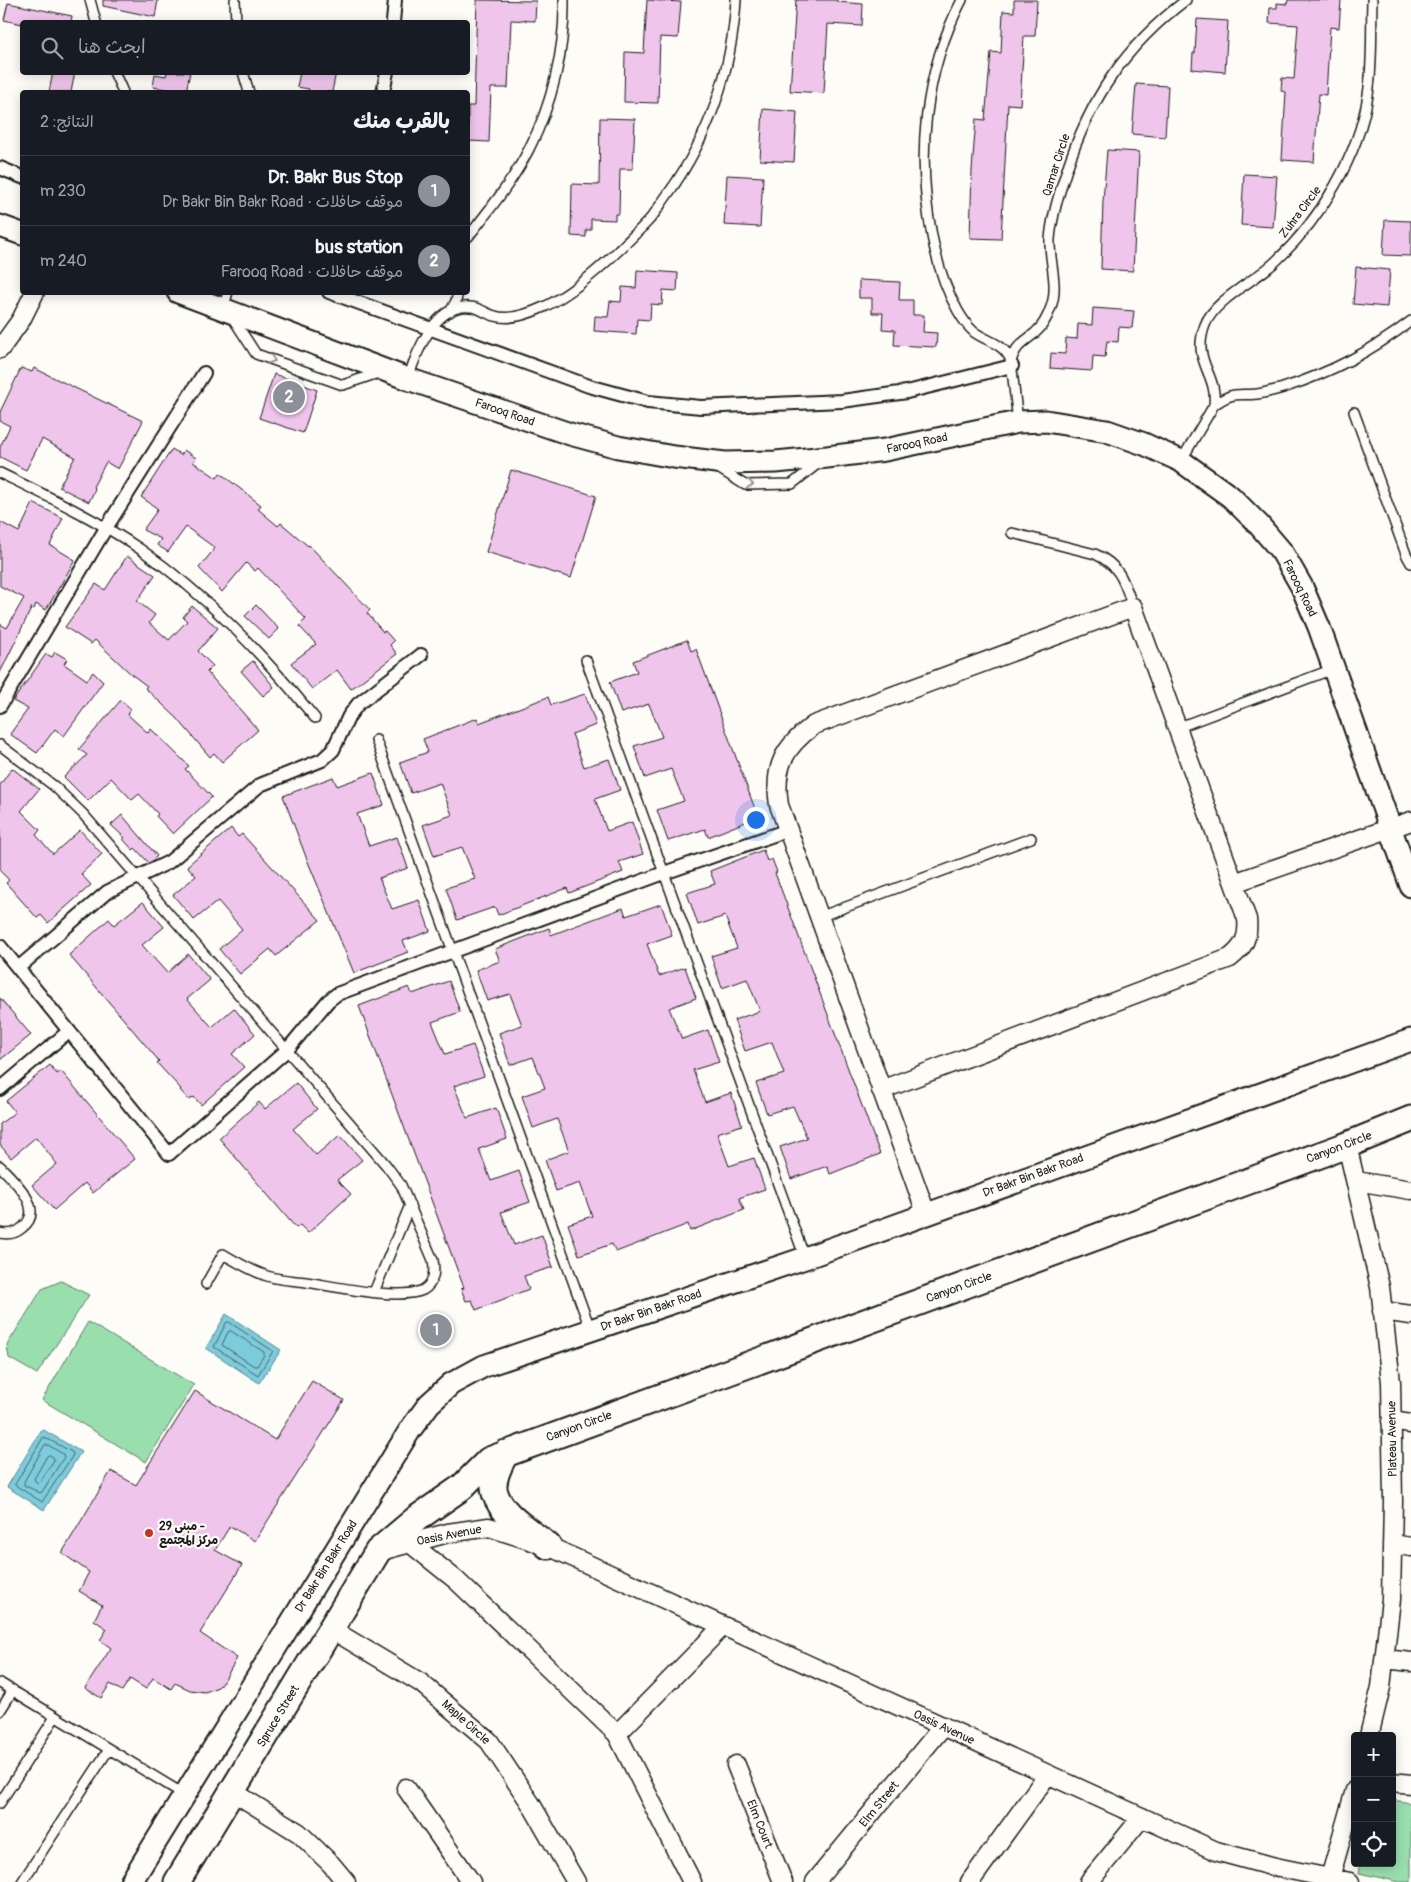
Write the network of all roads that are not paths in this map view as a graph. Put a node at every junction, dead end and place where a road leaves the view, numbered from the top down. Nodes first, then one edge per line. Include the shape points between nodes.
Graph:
1 (90, 0) edge
2 (235, 0) edge
3 (395, 0) edge
4 (564, 0) edge
5 (736, 0) edge
6 (962, 0) edge
7 (1186, 0) edge
8 (1372, 0) edge
9 (95, 20) edge
10 (236, 20) edge
11 (393, 20) edge
12 (115, 75) edge
13 (244, 75) edge
14 (386, 75) edge
15 (122, 90) edge
16 (248, 90) edge
17 (383, 90) edge
18 (0, 168) edge
19 (20, 176) edge
20 (0, 226) edge
21 (20, 233) edge
22 (470, 234) edge
23 (34, 295) edge
24 (189, 295) edge
25 (337, 295) edge
26 (457, 295) edge
27 (227, 305) edge
28 (450, 312) junction
29 (1411, 321) edge
30 (431, 329) junction
31 (0, 349) edge
32 (1012, 364) junction
33 (386, 370) junction
34 (204, 373) dead end
35 (408, 379) junction
36 (1214, 405) junction
37 (1354, 412) dead end
38 (1018, 422) junction
39 (1181, 460) junction
40 (0, 473) edge
41 (106, 528) junction
42 (1012, 533) dead end
43 (1411, 563) edge
44 (1133, 607) junction
45 (421, 656) dead end
46 (586, 660) dead end
47 (1333, 669) junction
48 (0, 706) edge
49 (315, 718) dead end
50 (1179, 727) junction
51 (376, 740) dead end
52 (0, 745) edge
53 (1411, 821) edge
54 (1390, 828) junction
55 (788, 830) junction
56 (1031, 838) dead end
57 (664, 873) junction
58 (139, 877) junction
59 (1234, 883) junction
60 (1411, 886) edge
61 (819, 917) junction
62 (0, 946) edge
63 (452, 951) junction
64 (18, 968) junction
65 (69, 1031) junction
66 (1411, 1040) edge
67 (287, 1050) junction
68 (0, 1089) edge
69 (881, 1090) junction
70 (1411, 1119) edge
71 (1347, 1145) junction
72 (0, 1166) edge
73 (1356, 1181) junction
74 (1411, 1190) edge
75 (410, 1205) junction
76 (926, 1213) junction
77 (0, 1233) edge
78 (805, 1258) junction
79 (206, 1284) dead end
80 (374, 1292) junction
81 (1382, 1311) junction
82 (1411, 1315) edge
83 (591, 1331) junction
84 (1392, 1421) junction
85 (1411, 1424) edge
86 (506, 1453) junction
87 (466, 1482) junction
88 (506, 1512) junction
89 (410, 1543) junction
90 (1392, 1544) junction
91 (548, 1546) junction
92 (1411, 1547) edge
93 (378, 1551) junction
94 (723, 1626) junction
95 (331, 1629) junction
96 (1385, 1659) junction
97 (1411, 1662) edge
98 (0, 1683) edge
99 (13, 1690) junction
100 (0, 1711) edge
101 (55, 1717) junction
102 (943, 1726) junction
103 (1370, 1732) edge
104 (617, 1734) junction
105 (109, 1749) junction
106 (736, 1765) dead end
107 (1048, 1774) junction
108 (1396, 1782) edge
109 (1411, 1784) edge
110 (406, 1788) dead end
111 (232, 1791) junction
112 (185, 1795) junction
113 (0, 1803) edge
114 (1351, 1804) edge
115 (1142, 1817) junction
116 (1330, 1878) junction
117 (186, 1879) edge
118 (22, 1882) edge
119 (131, 1882) edge
120 (346, 1882) edge
121 (472, 1882) edge
122 (576, 1882) edge
123 (692, 1882) edge
124 (783, 1882) edge
125 (815, 1882) edge
126 (970, 1882) edge
127 (1089, 1882) edge
128 (1350, 1882) edge

1 - 9 lane
2 - 10 lane
3 - 11 street
4 - 22 lane via 556,75 540,126 512,178
5 - 28 lane via 732,41 715,107 697,148 651,218 603,266 547,305 508,318 469,306
6 - 32 lane via 943,44 927,110 924,166 930,223 936,256 957,310 972,331 1002,347
7 - 32 lane, Qamar Circle via 1147,32 1129,53 1080,131 1058,195 1050,240 1055,291 1051,307 1036,332 1018,346
8 - 36 lane, Zuhra Circle via 1368,94 1363,120 1344,168 1314,219 1295,241 1275,262 1215,308 1206,322 1200,352 1215,395
12 - 15 lane
13 - 16 lane
14 - 17 street
18 - 19 street
20 - 21 street
23 - 31 street via 21,320
24 - 27 street, Farooq Road
25 - 30 street
26 - 28 lane
27 - 33 street, Farooq Road
27 -> 33 lane via 256,354 343,386
28 - 30 lane
29 - 36 lane via 1384,342 1317,376 1257,394 1231,394
30 - 32 street via 589,386 648,402 701,407 842,401 907,392
30 - 35 lane via 424,338
32 - 38 lane
33 - 35 street, Farooq Road
34 - 41 street
35 - 38 street, Farooq Road via 599,442 725,463 776,462 885,450
36 - 39 lane
37 - 43 lane
38 - 39 street, Farooq Road via 1046,422 1108,431
39 - 47 street, Farooq Road via 1231,497 1282,552 1302,587
40 - 41 lane
41 - 48 street
41 - 49 lane via 141,550 232,624
42 - 44 lane via 1106,559 1121,574
44 - 50 street
44 - 55 street via 814,725 799,736 778,770 778,805
45 - 58 street via 358,704 333,750 322,760 260,785 169,862
46 - 57 lane
47 - 50 lane
47 - 54 street, Farooq Road
50 - 59 street
51 - 63 lane
52 - 58 lane via 71,802
53 - 54 street
54 - 59 street
54 - 60 street, Farooq Road
55 - 57 street
55 - 61 street
56 - 61 lane
57 - 63 street
57 - 78 lane
58 - 64 street via 107,892
58 - 67 lane
59 - 69 street via 1248,919 1249,931 1244,943 1230,958
61 - 69 street
62 - 64 street
63 - 67 street via 337,994
63 - 83 lane
64 - 65 street
65 - 67 street via 169,1154
65 - 68 street
66 - 76 street, Dr Bakr Bin Bakr Road
67 - 75 lane via 386,1165
69 - 76 street
70 - 71 main road, Canyon Circle
71 - 73 street, Plateau Avenue
71 - 86 main road, Canyon Circle
72 - 77 lane via 26,1195 30,1206 27,1224 14,1233
73 - 74 street
73 - 81 street, Plateau Avenue via 1380,1287
75 - 80 lane
75 - 80 lane via 433,1260 434,1277 425,1289 416,1292
76 - 78 street, Dr Bakr Bin Bakr Road
78 - 83 street, Dr Bakr Bin Bakr Road
79 - 80 lane via 224,1254 266,1276
81 - 82 street
81 - 84 street, Plateau Avenue via 1391,1382
83 - 112 street, Dr Bakr Bin Bakr Road via 484,1366 451,1384 429,1404 404,1439
84 - 85 street
84 - 90 street, Plateau Avenue
86 - 87 main road, Canyon Circle via 489,1460
86 - 88 main road, Oasis Avenue via 496,1474 494,1492
87 - 88 main road
87 - 93 main road, Spruce Street
88 - 91 main road, Oasis Avenue
89 - 91 street, Oasis Avenue via 489,1527
89 - 93 street, Oasis Avenue
89 - 104 street via 456,1580
90 - 92 street
90 - 96 street, Plateau Avenue
91 - 94 street, Oasis Avenue
93 - 95 main road, Spruce Street
94 - 102 street, Oasis Avenue
94 - 104 street
95 - 111 main road, Spruce Street
95 - 122 street, Maple Circle via 421,1683 489,1741 531,1804
96 - 97 street
96 - 103 street, Plateau Avenue
98 - 99 lane
99 - 100 lane
99 - 101 lane
101 - 105 lane
101 - 113 lane
102 - 107 street, Oasis Avenue
102 - 125 street, Elm Street
104 - 123 street
105 - 112 lane
105 - 118 lane
106 - 124 street, Elm Court
107 - 115 street, Oasis Avenue
107 - 126 street
108 - 109 street
110 - 121 street
111 - 117 main road, Spruce Street
111 - 120 street via 298,1833
112 - 119 street, Dr Bakr Bin Bakr Road
114 - 116 street
115 - 116 street, Oasis Avenue via 1216,1851
115 - 127 street
116 - 128 street, Oasis Avenue

